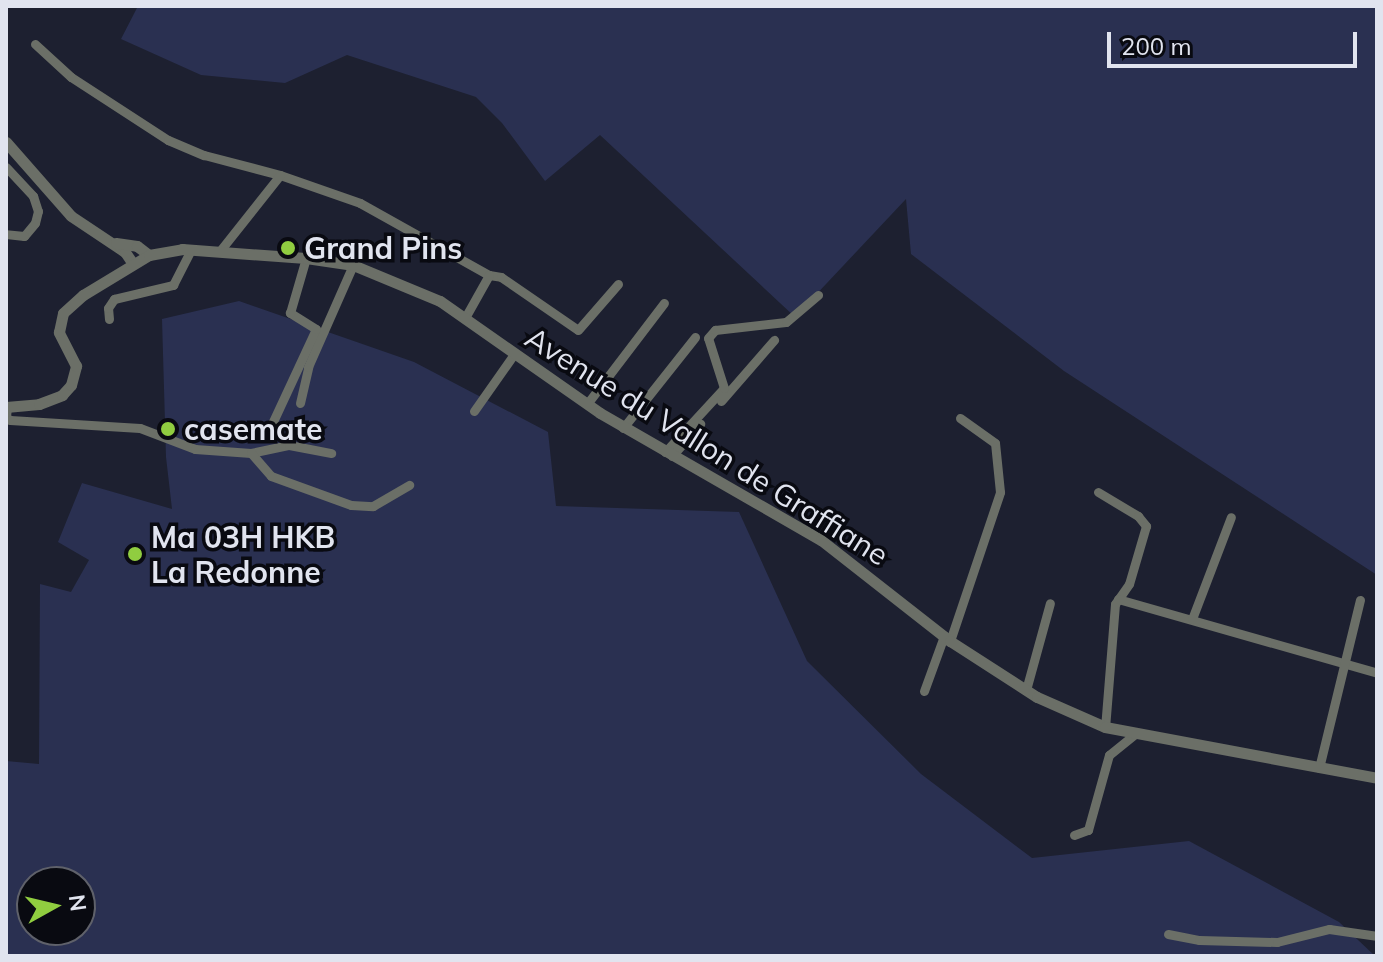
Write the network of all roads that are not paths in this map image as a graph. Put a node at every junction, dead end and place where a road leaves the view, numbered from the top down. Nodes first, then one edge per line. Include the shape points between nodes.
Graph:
1 (35, 44) dead end
2 (6, 142) edge
3 (6, 167) edge
4 (280, 175) junction
5 (7, 235) edge
6 (108, 242) junction
7 (191, 250) junction
8 (219, 252) junction
9 (149, 255) junction
10 (306, 258) junction
11 (133, 264) junction
12 (353, 265) junction
13 (489, 275) junction
14 (618, 284) dead end
15 (818, 295) dead end
16 (664, 303) dead end
17 (466, 316) junction
18 (109, 319) dead end
19 (695, 337) dead end
20 (774, 340) dead end
21 (514, 354) junction
22 (300, 403) dead end
23 (587, 404) junction
24 (6, 407) edge
25 (474, 411) dead end
26 (960, 418) dead end
27 (623, 428) junction
28 (242, 431) dead end
29 (251, 453) junction
30 (331, 453) dead end
31 (668, 454) junction
32 (409, 485) dead end
33 (1098, 492) dead end
34 (1231, 517) dead end
35 (1118, 599) junction
36 (1360, 600) dead end
37 (1050, 603) dead end
38 (1192, 619) junction
39 (947, 638) junction
40 (1343, 665) junction
41 (1377, 673) edge
42 (1026, 690) junction
43 (924, 691) dead end
44 (1105, 727) junction
45 (1136, 733) junction
46 (1319, 768) junction
47 (1377, 778) edge
48 (1074, 835) dead end
49 (1168, 934) dead end
50 (1377, 936) edge

1 - 4 street via 71,77 168,140
2 - 6 street via 71,216
3 - 5 street via 33,196 38,211 24,236
4 - 8 street
4 - 13 street via 360,203
6 - 9 street via 137,246
6 - 11 street
7 - 8 street, Avenue du Vallon de Graffiane
7 - 9 street, Avenue du Vallon de Graffiane
7 - 18 street via 173,285 114,299
8 - 10 street, Avenue du Vallon de Graffiane
9 - 11 street, Avenue du Vallon de Graffiane
10 - 12 street, Avenue du Vallon de Graffiane
10 - 28 street via 290,313 316,329 270,428 263,433
11 - 24 street, Avenue du Vallon de Graffiane via 63,313 59,332 76,366 71,385 62,395 39,404
12 - 17 street, Avenue du Vallon de Graffiane
12 - 22 street via 308,367
13 - 14 street via 501,277 578,330
13 - 17 street
15 - 31 street via 786,322 715,330 708,338 724,388
16 - 23 street
17 - 21 street, Avenue du Vallon de Graffiane
19 - 27 street
20 - 31 street
21 - 23 street, Avenue du Vallon de Graffiane
21 - 25 street
23 - 27 street, Avenue du Vallon de Graffiane
24 - 29 street via 10,420 140,428 195,449
26 - 39 street via 995,443 1000,492
27 - 31 street, Avenue du Vallon de Graffiane
29 - 30 street via 289,445
29 - 32 street via 271,476 351,505 373,506
31 - 39 street, Avenue du Vallon de Graffiane via 821,540
33 - 35 street via 1146,526 1129,584
34 - 38 street
35 - 38 street
35 - 44 street
36 - 40 street
37 - 42 street
38 - 40 street
39 - 42 street, Avenue du Vallon de Graffiane
39 - 43 street
40 - 41 street
40 - 46 street
42 - 44 street, Avenue du Vallon de Graffiane
44 - 45 street, Avenue du Vallon de Graffiane
45 - 46 street, Avenue du Vallon de Graffiane
45 - 48 street via 1109,755 1088,830
46 - 47 street, Avenue du Vallon de Graffiane
49 - 50 street via 1277,942 1329,929

